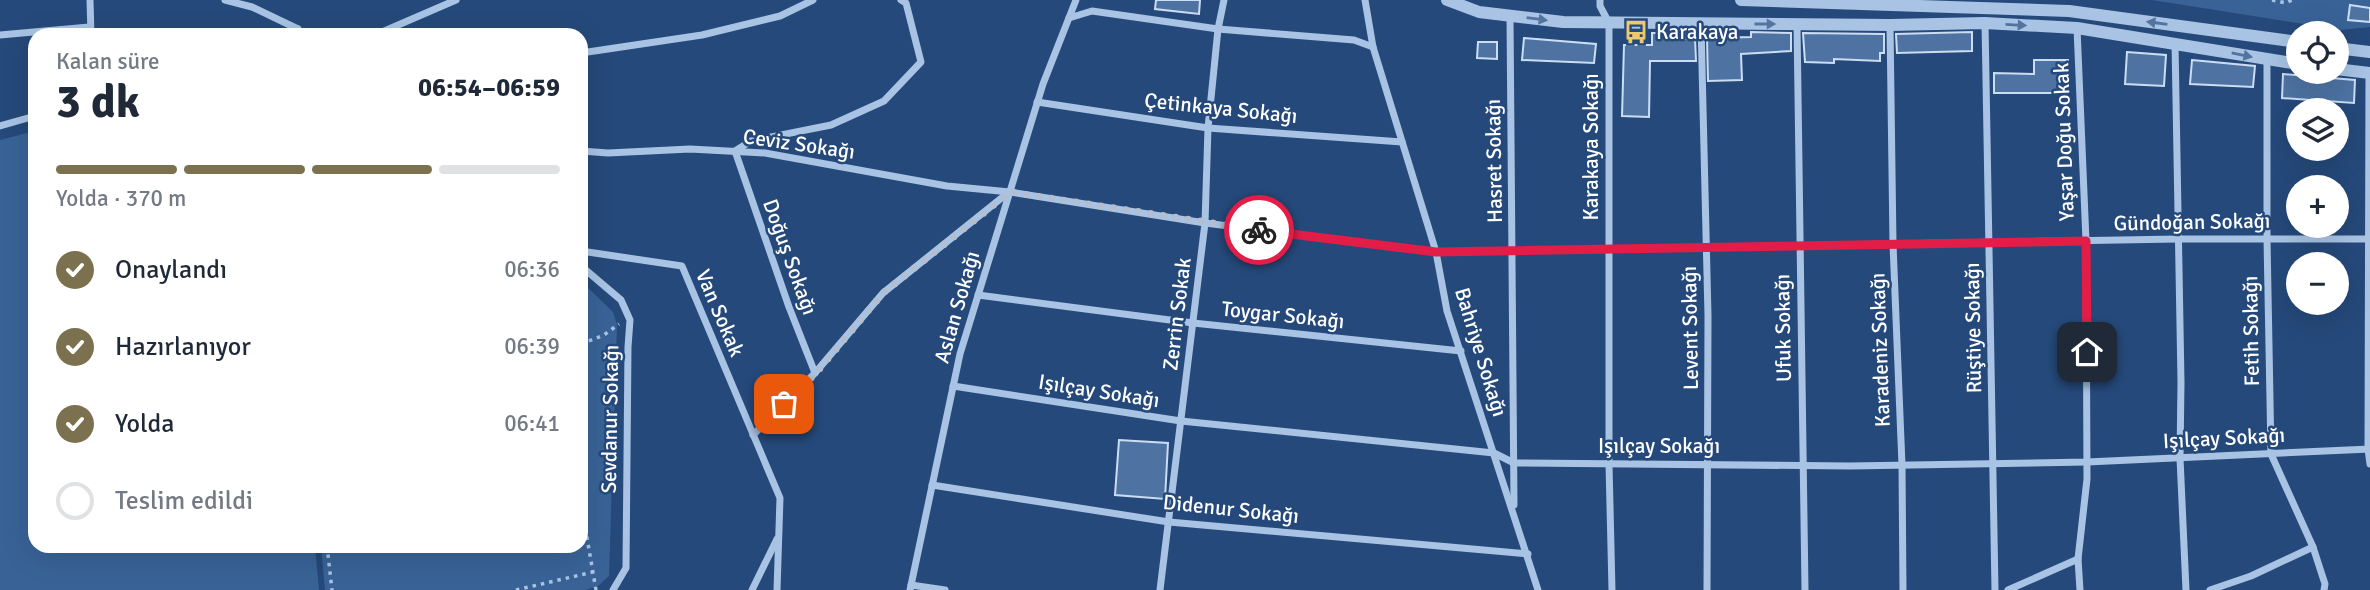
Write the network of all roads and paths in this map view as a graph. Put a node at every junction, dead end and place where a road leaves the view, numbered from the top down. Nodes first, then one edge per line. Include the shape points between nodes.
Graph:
1 (90, 0) edge
2 (225, 0) edge
3 (456, 0) edge
4 (813, 0) edge
5 (901, 0) edge
6 (1076, 0) edge
7 (1224, 0) edge
8 (1365, 0) edge
9 (1447, 0) edge
10 (1600, 0) edge
11 (1741, 0) edge
12 (2272, 0) edge
13 (2291, 0) edge
14 (1510, 16) junction
15 (1069, 18) junction
16 (1608, 23) junction
17 (1701, 23) junction
18 (1985, 23) junction
19 (1797, 24) junction
20 (1890, 25) junction
21 (90, 28) edge
22 (292, 28) edge
23 (391, 28) edge
24 (2077, 28) junction
25 (1218, 29) junction
26 (28, 34) edge
27 (0, 35) edge
28 (2286, 40) edge
29 (2175, 43) junction
30 (1373, 47) junction
31 (2349, 50) edge
32 (588, 52) edge
33 (2370, 52) edge
34 (2267, 60) junction
35 (2286, 62) edge
36 (2349, 71) edge
37 (2369, 73) edge
38 (1037, 102) junction
39 (28, 118) edge
40 (0, 125) edge
41 (1208, 128) junction
42 (1402, 142) junction
43 (734, 151) junction
44 (588, 152) edge
45 (1010, 192) junction
46 (1205, 223) junction
47 (2178, 239) junction
48 (2267, 239) junction
49 (2369, 239) edge
50 (2086, 241) junction
51 (1989, 243) junction
52 (1893, 244) junction
53 (1799, 246) junction
54 (1706, 248) junction
55 (1608, 249) junction
56 (1512, 251) junction
57 (588, 252) edge
58 (1436, 252) junction
59 (588, 272) edge
60 (978, 295) junction
61 (629, 316) junction
62 (1193, 324) junction
63 (588, 341) edge
64 (1461, 351) junction
65 (816, 373) junction
66 (953, 386) junction
67 (1181, 421) junction
68 (753, 435) junction
69 (2369, 449) edge
70 (1494, 453) junction
71 (2271, 454) junction
72 (2180, 458) junction
73 (2087, 462) junction
74 (1514, 463) junction
75 (1609, 464) junction
76 (1708, 464) junction
77 (1992, 464) junction
78 (2370, 464) edge
79 (1802, 465) junction
80 (1902, 465) junction
81 (932, 485) junction
82 (1515, 515) junction
83 (1169, 522) junction
84 (779, 535) junction
85 (588, 543) edge
86 (2313, 547) junction
87 (328, 553) edge
88 (1528, 554) junction
89 (2078, 559) junction
90 (593, 572) junction
91 (911, 588) edge
92 (332, 590) edge
93 (516, 590) edge
94 (596, 590) edge
95 (613, 590) edge
96 (752, 590) edge
97 (778, 590) edge
98 (945, 590) edge
99 (1160, 590) edge
100 (1538, 590) edge
101 (1612, 590) edge
102 (1707, 590) edge
103 (1805, 590) edge
104 (1903, 590) edge
105 (1995, 590) edge
106 (2008, 590) edge
107 (2080, 590) edge
108 (2186, 590) edge
109 (2210, 590) edge
110 (2324, 590) edge

1 - 21 street
2 - 22 street via 253,7
3 - 23 street
4 - 32 street via 780,16 702,35
5 - 43 street via 921,62 884,101 831,125 751,141
6 - 15 street, Aslan Sokağı
7 - 25 street, Zerrin Sokak
8 - 30 street, Bahriye Sokağı
9 - 14 street via 1479,12
10 - 16 street, Karakaya Sokağı
28 -> 11 street via 2069,11
12 - 13 path
14 -> 16 street
14 - 56 street, Hasret Sokağı
15 - 25 street via 1093,11
15 - 38 street, Aslan Sokağı
16 - 17 street
16 - 55 street, Karakaya Sokağı
17 -> 19 street
17 - 54 street, Levent Sokağı
18 - 20 street
18 -> 24 street
18 - 51 street, Rüştiye Sokağı
19 - 20 street
19 - 53 street, Ufuk Sokağı
20 - 52 street, Karadeniz Sokağı
24 - 29 street
24 - 50 street, Yaşar Doğu Sokak
25 - 30 street via 1353,40
25 - 41 street, Zerrin Sokak
26 - 27 street
29 -> 34 street
29 - 47 street
30 - 42 street, Bahriye Sokağı
31 - 33 street
34 - 35 street
34 - 48 street, Fetih Sokağı
36 - 37 street
37 - 49 street
38 - 41 street, Çetinkaya Sokağı
38 - 45 street, Aslan Sokağı
39 - 40 street
41 - 42 street, Çetinkaya Sokağı
41 - 46 street, Zerrin Sokak
42 - 58 street, Bahriye Sokağı
43 - 44 street, Ceviz Sokağı
43 - 45 street, Ceviz Sokağı
43 - 65 street, Doğuş Sokağı
45 - 46 street, Gündoğan Sokağı
45 - 60 street, Aslan Sokağı
45 - 65 street via 883,293
46 - 58 street, Gündoğan Sokağı
46 - 62 street, Zerrin Sokak
47 - 48 street, Gündoğan Sokağı
47 - 50 street, Gündoğan Sokağı
47 - 72 street
48 - 49 street, Gündoğan Sokağı
48 - 71 street, Fetih Sokağı
49 - 69 street
50 - 51 street, Gündoğan Sokağı
50 - 73 street, Yaşar Doğu Sokak
51 - 52 street, Gündoğan Sokağı
51 - 77 street, Rüştiye Sokağı
52 - 53 street, Gündoğan Sokağı
52 - 80 street, Karadeniz Sokağı
53 - 54 street, Gündoğan Sokağı
53 - 79 street, Ufuk Sokağı
54 - 55 street, Gündoğan Sokağı
54 - 76 street, Levent Sokağı
55 - 56 street, Gündoğan Sokağı
55 - 75 street, Karakaya Sokağı
56 - 58 street, Gündoğan Sokağı
56 - 74 street, Hasret Sokağı
57 - 68 street, Van Sokak via 682,266
58 - 64 street, Bahriye Sokağı via 1447,311
59 - 61 street, Sevdanur Sokağı via 621,300
60 - 62 street, Toygar Sokağı
60 - 66 street, Aslan Sokağı
61 - 63 path
61 - 95 street, Sevdanur Sokağı via 626,568
62 - 64 street, Toygar Sokağı
62 - 67 street, Zerrin Sokak
64 - 70 street, Bahriye Sokağı
65 - 68 street
66 - 67 street, Işılçay Sokağı
66 - 81 street, Aslan Sokağı
67 - 70 street, Işılçay Sokağı
67 - 83 street, Zerrin Sokak
68 - 84 street, Van Sokak via 780,498
69 - 71 street, Işılçay Sokağı
69 - 78 street
70 - 74 street, Işılçay Sokağı
70 - 82 street, Bahriye Sokağı
71 - 72 street, Işılçay Sokağı
71 - 86 street, Fetih Sokağı
72 - 73 street, Işılçay Sokağı
72 - 108 street
73 - 77 street, Işılçay Sokağı
73 - 89 street, Yaşar Doğu Sokak
74 - 75 street, Işılçay Sokağı
74 - 82 street, Hasret Sokağı
75 - 76 street, Işılçay Sokağı
75 - 101 street, Karakaya Sokağı
76 - 79 street, Işılçay Sokağı
76 - 102 street, Levent Sokağı
77 - 80 street, Işılçay Sokağı
77 - 105 street, Rüştiye Sokağı
79 - 80 street, Işılçay Sokağı
79 - 103 street, Ufuk Sokağı
80 - 104 street, Karadeniz Sokağı
81 - 83 street, Didenur Sokağı
81 - 91 street, Aslan Sokağı
82 - 88 street, Bahriye Sokağı
83 - 88 street, Didenur Sokağı
83 - 99 street, Zerrin Sokak
84 - 96 street
84 - 97 street, Van Sokak
85 - 90 path
86 - 109 street
86 - 110 street, Fetih Sokağı
87 - 92 path
88 - 100 street, Bahriye Sokağı
89 - 106 street
89 - 107 street, Yaşar Doğu Sokak
90 - 93 path
90 - 94 path
91 - 98 street

